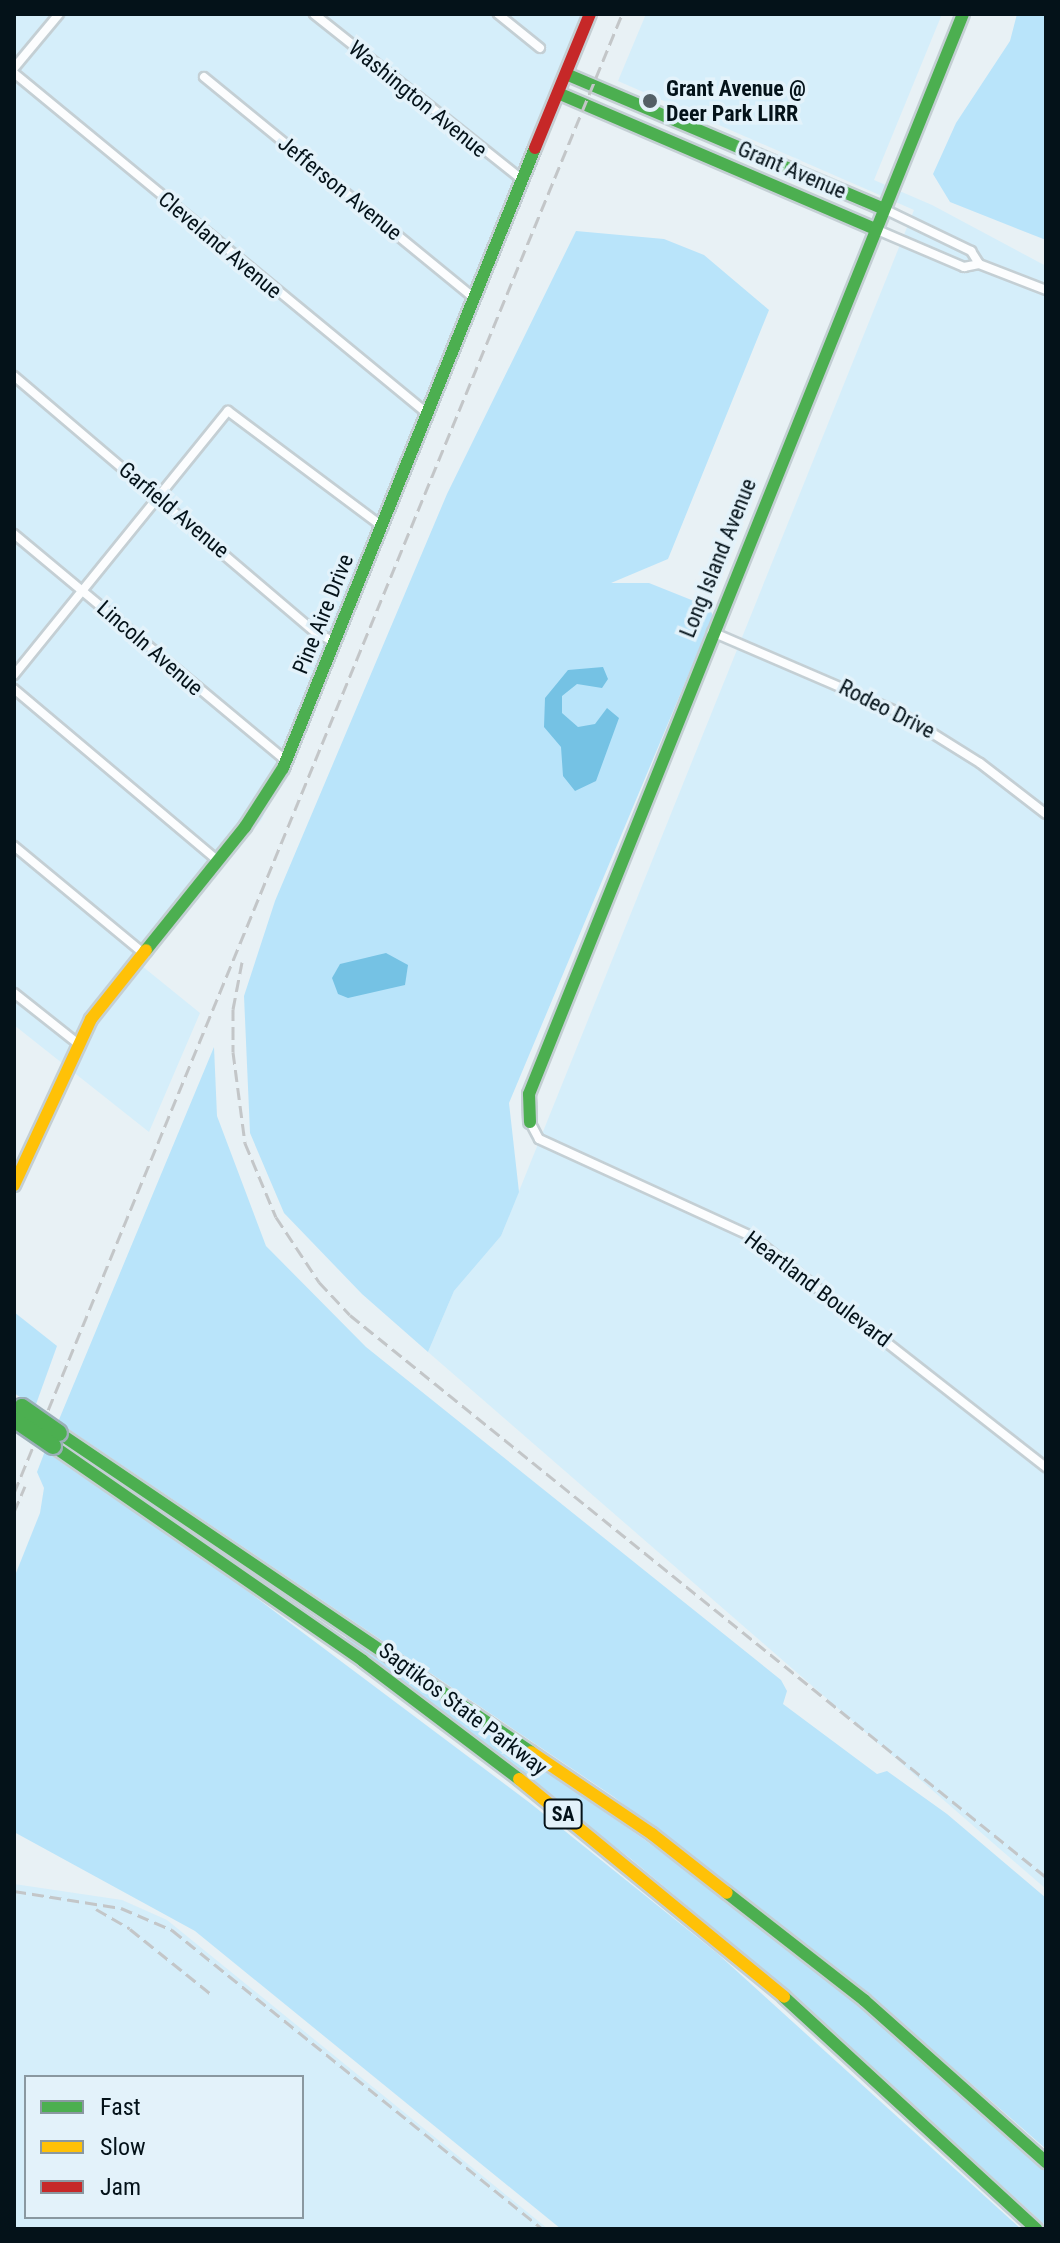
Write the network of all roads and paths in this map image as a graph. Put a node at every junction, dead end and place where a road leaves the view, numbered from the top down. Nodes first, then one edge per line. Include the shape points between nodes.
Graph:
1 (59, 14) edge
2 (314, 14) edge
3 (498, 14) edge
4 (590, 14) edge
5 (963, 14) edge
6 (540, 48) dead end
7 (14, 71) edge
8 (566, 74) junction
9 (204, 77) dead end
10 (558, 93) junction
11 (524, 181) junction
12 (884, 209) junction
13 (875, 229) junction
14 (979, 264) junction
15 (1046, 290) edge
16 (475, 299) junction
17 (14, 376) edge
18 (428, 414) junction
19 (158, 497) junction
20 (383, 527) junction
21 (14, 534) edge
22 (83, 590) junction
23 (712, 632) junction
24 (335, 642) junction
25 (14, 675) edge
26 (14, 689) edge
27 (286, 761) junction
28 (1046, 814) edge
29 (14, 846) edge
30 (218, 861) junction
31 (142, 952) junction
32 (14, 993) edge
33 (77, 1043) junction
34 (530, 1122) joint
35 (14, 1185) edge
36 (16, 1412) edge
37 (56, 1439) junction
38 (1046, 1467) edge
39 (1046, 2162) edge
40 (1036, 2229) edge

1 - 7 street
2 - 11 street, Washington Avenue
3 - 6 street
4 - 8 main road, Pine Aire Drive
5 - 12 main road, Long Island Avenue
7 - 18 street, Cleveland Avenue
8 - 10 main road, Pine Aire Drive
8 - 12 main road, Grant Avenue
9 - 16 street, Jefferson Avenue
10 - 11 main road, Pine Aire Drive
10 - 13 main road, Grant Avenue
11 - 16 main road, Pine Aire Drive
12 - 13 main road, Long Island Avenue
12 - 14 street via 971,251
13 - 14 street via 964,267
13 - 23 main road, Long Island Avenue
14 - 15 street
16 - 18 main road, Pine Aire Drive
17 - 19 street, Garfield Avenue
18 - 20 main road, Pine Aire Drive
19 - 20 street via 228,411
19 - 22 street
19 - 24 street, Garfield Avenue via 315,632
20 - 24 main road, Pine Aire Drive
21 - 22 street, Lincoln Avenue
22 - 25 street
22 - 27 street, Lincoln Avenue
23 - 28 street, Rodeo Drive via 900,713 980,763
23 - 34 main road, Long Island Avenue via 529,1094
24 - 27 main road, Pine Aire Drive
26 - 30 street
27 - 30 main road, Pine Aire Drive via 268,795
29 - 31 street
30 - 31 main road, Pine Aire Drive
31 - 33 main road, Pine Aire Drive
32 - 33 street
33 - 35 main road, Pine Aire Drive
34 - 38 street, Heartland Boulevard via 539,1139 678,1198 764,1245
36 - 37 main road, Sagtikos State Parkway / SA, bridge
37 - 39 main road, Sagtikos State Parkway / SA via 664,1843 864,2000
37 - 40 main road, Sagtikos State Parkway / SA via 553,1805 789,2001

